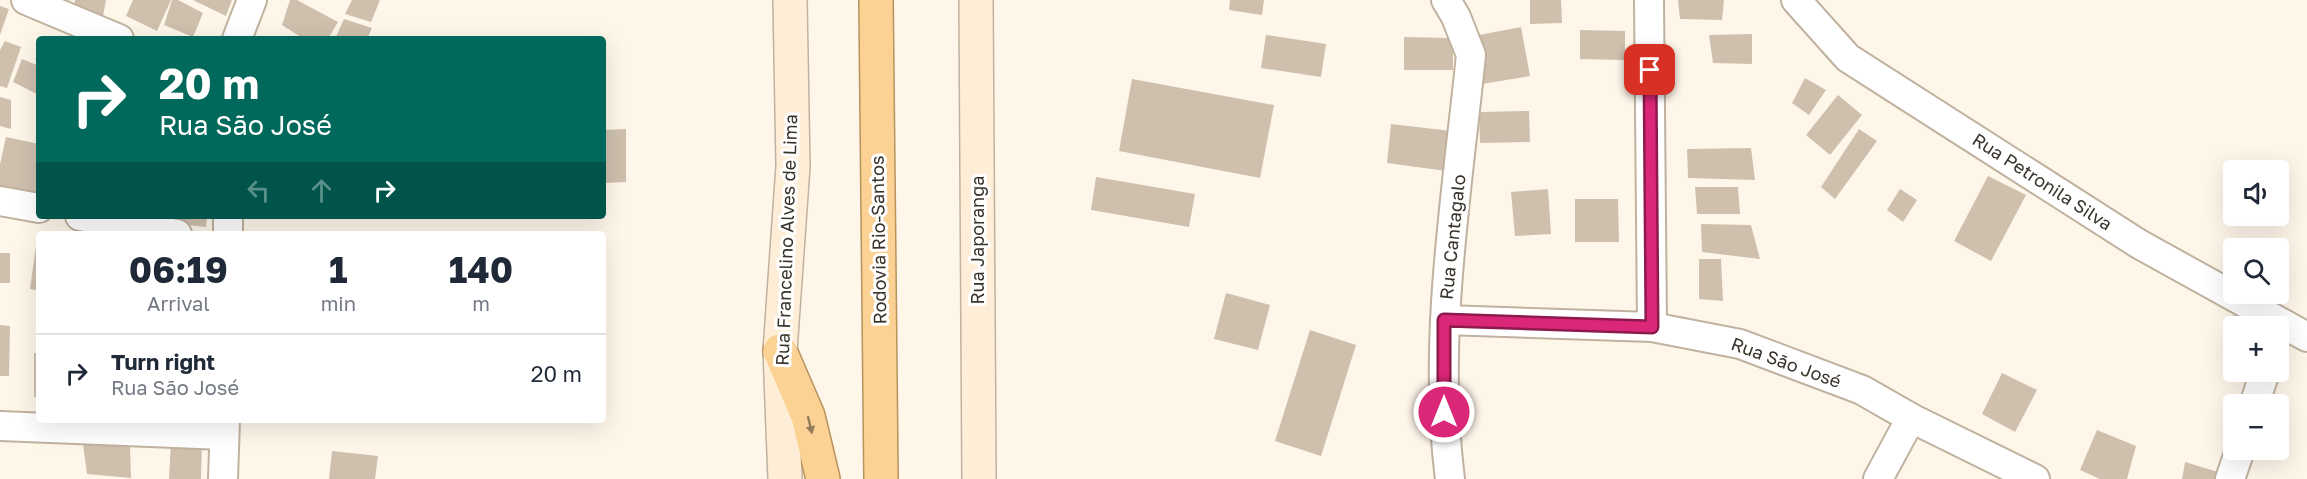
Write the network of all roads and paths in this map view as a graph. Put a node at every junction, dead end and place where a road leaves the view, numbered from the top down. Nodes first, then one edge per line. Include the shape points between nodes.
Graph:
1 (26, 0) edge
2 (252, 0) edge
3 (790, 0) edge
4 (876, 0) edge
5 (976, 0) edge
6 (1446, 0) edge
7 (1649, 0) edge
8 (1796, 0) edge
9 (112, 36) edge
10 (238, 36) edge
11 (0, 201) edge
12 (36, 207) edge
13 (96, 219) edge
14 (161, 231) edge
15 (2261, 316) edge
16 (1444, 320) junction
17 (1652, 327) junction
18 (2289, 330) edge
19 (2307, 337) edge
20 (780, 351) junction
21 (1911, 418) junction
22 (0, 426) edge
23 (224, 427) edge
24 (2237, 460) edge
25 (223, 479) edge
26 (786, 479) edge
27 (823, 479) edge
28 (881, 479) edge
29 (979, 479) edge
30 (1450, 479) edge
31 (1878, 479) edge
32 (2035, 479) edge
33 (2230, 479) edge

1 - 9 street
2 - 10 street
3 - 20 main road, Rua Francelino Alves de Lima via 793,166
4 - 28 highway, Rodovia Rio-Santos
5 - 29 main road, Rua Japoranga
6 - 16 street, Rua Cantagalo via 1471,55
7 - 17 street
8 - 15 street, Rua Petronila Silva via 1848,58 2139,244
11 - 12 street
13 - 14 street
16 - 17 street, Rua São José
16 - 30 street, Rua Cantagalo via 1444,435
17 - 21 street, Rua São José via 1740,344 1862,390
18 - 19 street, Rua Petronila Silva
20 - 26 main road, Rua Francelino Alves de Lima
20 -> 27 highway via 808,416
21 - 31 street
21 - 32 street, Rua São José
22 - 23 street
23 - 25 street
24 - 33 street

